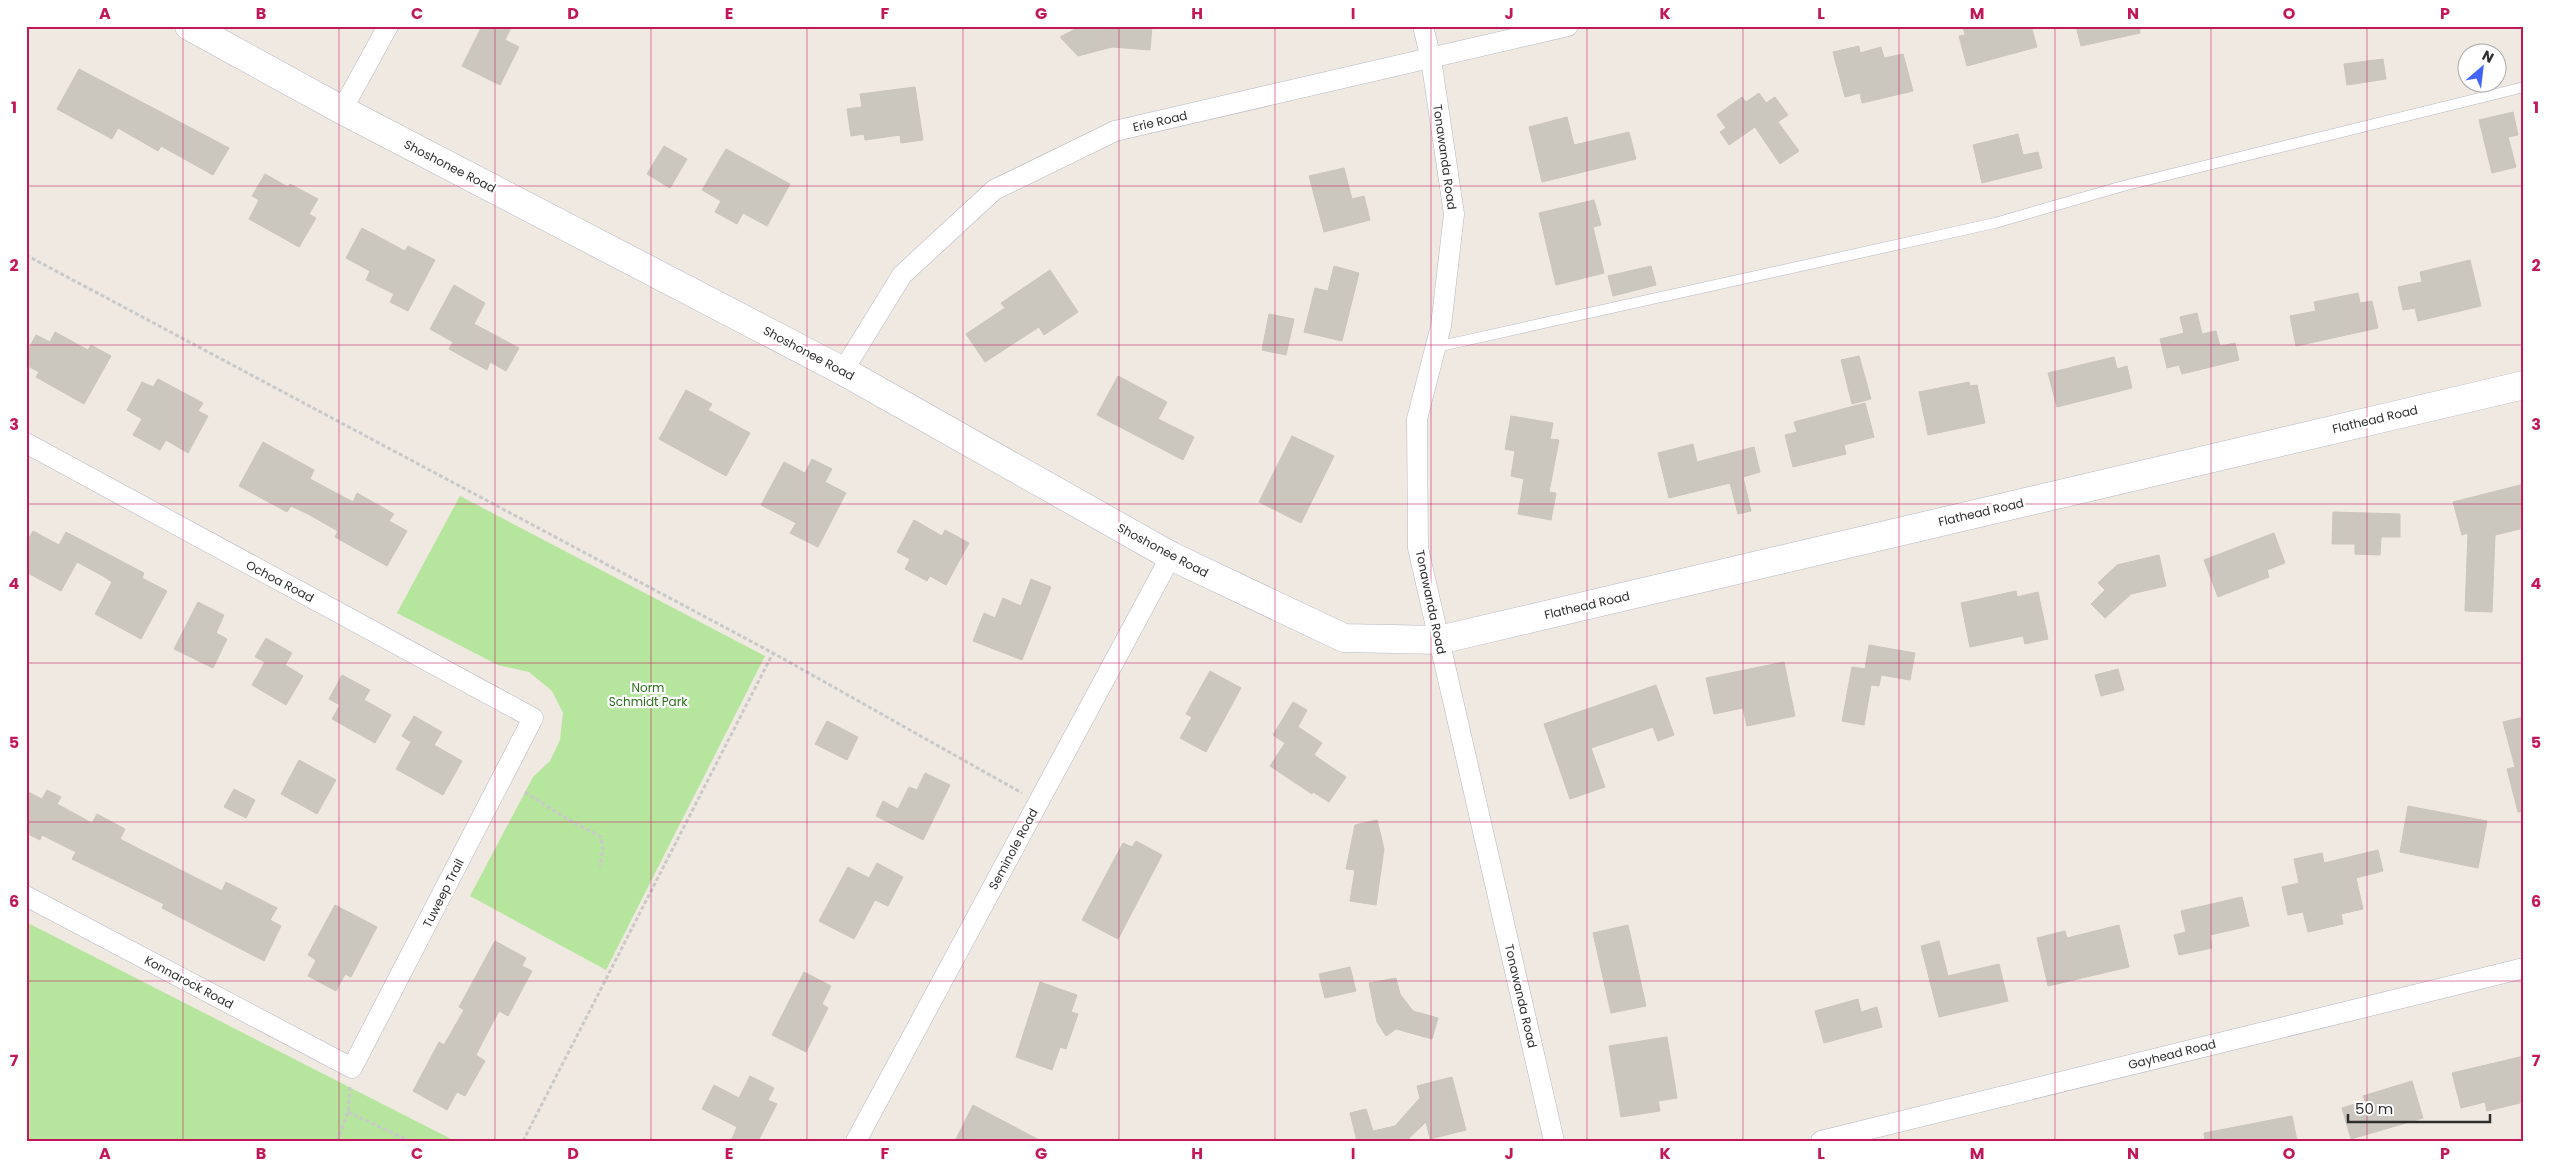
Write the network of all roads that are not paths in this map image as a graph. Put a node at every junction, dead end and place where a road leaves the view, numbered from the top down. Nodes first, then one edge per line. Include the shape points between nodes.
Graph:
1 (189, 26) edge
2 (388, 26) edge
3 (1423, 26) edge
4 (1568, 26) edge
5 (1431, 59) junction
6 (2524, 87) edge
7 (342, 110) junction
8 (1436, 347) junction
9 (843, 371) junction
10 (2524, 384) edge
11 (27, 445) edge
12 (1171, 556) junction
13 (1438, 640) junction
14 (534, 718) joint
15 (26, 896) edge
16 (2524, 968) edge
17 (352, 1068) joint
18 (856, 1141) edge
19 (1554, 1141) edge
20 (1821, 1141) edge

1 - 7 street, Shoshonee Road
2 - 7 street
3 - 5 street, Tonawanda Road
4 - 5 street, Erie Road
5 - 8 street, Tonawanda Road via 1454,214
5 - 9 street, Erie Road via 1115,132 994,190 902,274
6 - 8 lane via 2123,186 1995,223
7 - 9 street, Shoshonee Road
8 - 13 street, Tonawanda Road via 1417,419 1418,548
9 - 12 street, Shoshonee Road
10 - 13 street, Flathead Road
11 - 14 street, Ochoa Road
12 - 13 street, Shoshonee Road via 1344,638
12 - 18 street, Seminole Road
13 - 19 street, Tonawanda Road
14 - 17 street, Tuweep Trail
15 - 17 street, Konnarock Road
16 - 20 street, Gayhead Road

